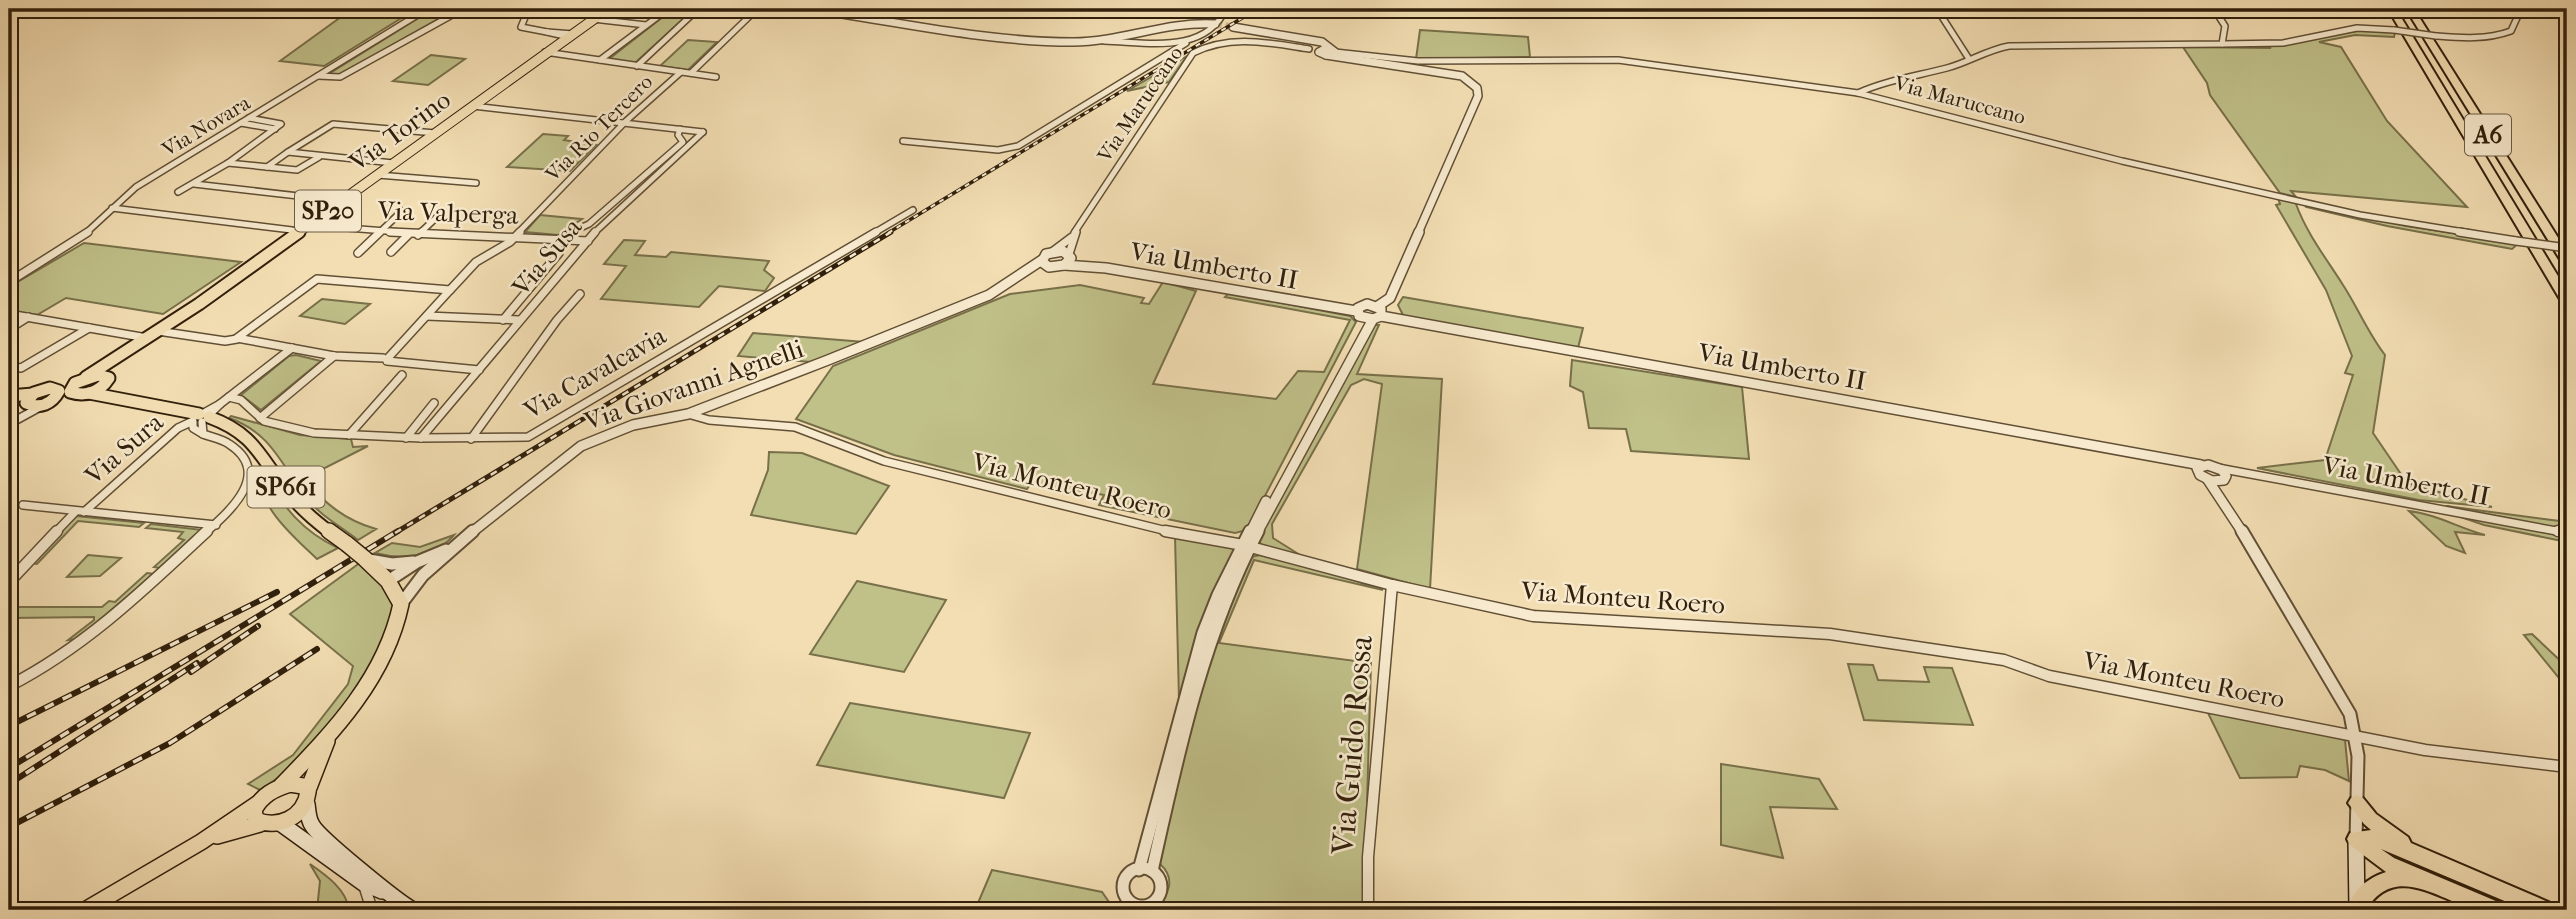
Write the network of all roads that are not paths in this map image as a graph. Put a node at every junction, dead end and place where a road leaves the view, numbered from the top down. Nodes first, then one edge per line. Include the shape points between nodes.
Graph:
1 (428, 9) edge
2 (452, 9) edge
3 (461, 9) edge
4 (482, 9) edge
5 (606, 9) edge
6 (668, 9) edge
7 (698, 9) edge
8 (757, 9) edge
9 (808, 9) edge
10 (1226, 9) edge
11 (1937, 9) edge
12 (2214, 9) edge
13 (2392, 9) edge
14 (2410, 9) edge
15 (2521, 9) edge
16 (591, 19) junction
17 (1215, 24) tunnel mouth
18 (646, 25) junction
19 (1233, 27) tunnel mouth
20 (569, 35) junction
21 (1104, 41) junction
22 (1186, 43) junction
23 (2222, 44) junction
24 (1309, 49) dead end
25 (1327, 51) junction
26 (546, 52) junction
27 (1335, 52) joint
28 (1969, 59) junction
29 (600, 60) junction
30 (637, 66) junction
31 (681, 72) junction
32 (691, 73) junction
33 (318, 76) junction
34 (716, 77) dead end
35 (1858, 93) junction
36 (472, 106) junction
37 (249, 118) junction
38 (626, 121) junction
39 (241, 123) junction
40 (275, 129) junction
41 (680, 129) junction
42 (435, 133) junction
43 (903, 141) dead end
44 (288, 152) junction
45 (319, 157) junction
46 (228, 163) junction
47 (393, 163) junction
48 (267, 167) junction
49 (378, 175) junction
50 (477, 183) dead end
51 (194, 184) junction
52 (178, 192) dead end
53 (342, 201) junction
54 (112, 208) junction
55 (913, 210) dead end
56 (402, 212) dead end
57 (438, 216) dead end
58 (304, 228) junction
59 (379, 232) junction
60 (409, 234) junction
61 (418, 235) junction
62 (1072, 237) junction
63 (512, 239) junction
64 (561, 239) junction
65 (588, 241) junction
66 (2567, 248) edge
67 (391, 252) dead end
68 (1052, 252) junction
69 (358, 253) dead end
70 (1070, 256) junction
71 (1042, 260) junction
72 (2567, 261) edge
73 (1064, 265) junction
74 (1053, 267) junction
75 (1106, 268) junction
76 (9, 282) edge
77 (1009, 283) junction
78 (450, 290) junction
79 (580, 294) dead end
80 (2567, 301) edge
81 (9, 314) edge
82 (1377, 314) junction
83 (1359, 315) junction
84 (427, 316) junction
85 (28, 317) junction
86 (503, 320) junction
87 (519, 320) junction
88 (89, 328) junction
89 (9, 329) edge
90 (158, 331) junction
91 (237, 339) junction
92 (143, 341) junction
93 (292, 348) junction
94 (334, 356) junction
95 (382, 360) junction
96 (9, 366) edge
97 (479, 370) junction
98 (402, 375) dead end
99 (106, 380) junction
100 (78, 385) junction
101 (89, 393) junction
102 (9, 396) edge
103 (51, 397) junction
104 (229, 397) junction
105 (129, 400) junction
106 (29, 401) junction
107 (9, 402) edge
108 (434, 403) dead end
109 (688, 414) junction
110 (260, 418) junction
111 (201, 419) junction
112 (9, 424) edge
113 (349, 435) junction
114 (406, 438) junction
115 (421, 438) junction
116 (471, 439) junction
117 (2199, 467) junction
118 (2217, 478) junction
119 (23, 505) dead end
120 (80, 511) junction
121 (216, 525) junction
122 (2567, 534) edge
123 (1247, 546) junction
124 (453, 547) junction
125 (364, 558) junction
126 (417, 562) junction
127 (423, 575) junction
128 (9, 582) edge
129 (390, 583) junction
130 (1392, 585) junction
131 (401, 604) junction
132 (9, 686) edge
133 (332, 731) junction
134 (2356, 736) junction
135 (2567, 767) edge
136 (281, 786) junction
137 (307, 797) junction
138 (2357, 803) junction
139 (257, 804) junction
140 (260, 824) junction
141 (280, 824) junction
142 (2356, 839) junction
143 (201, 842) junction
144 (2420, 856) junction
145 (1145, 870) junction
146 (2430, 882) junction
147 (363, 883) junction
148 (386, 892) junction
149 (1127, 905) edge
150 (1144, 907) edge
151 (2357, 909) edge
152 (85, 910) edge
153 (372, 910) edge
154 (413, 910) edge
155 (1368, 910) edge
156 (2496, 910) edge
157 (2546, 910) edge

1 - 33 street, Via Novara
2 - 3 street
3 - 33 street via 340,77
4 - 20 street via 522,12 526,17 520,26
5 - 16 main road, Via Torino
6 - 18 street
7 - 30 street
8 - 32 street
9 - 21 street via 1020,40
10 - 22 street via 1219,24
11 - 28 street
12 - 23 street via 2225,23
13 - 80 highway, A6
14 - 72 highway, A6
15 - 23 street, bridge via 2511,31 2499,36 2436,36 2357,28 2283,43
16 - 18 street
16 - 20 main road, Via Torino
17 - 21 street via 1185,23
18 - 29 street
19 - 25 street via 1322,42
20 - 26 main road, Via Torino
21 - 22 street
22 - 43 street via 1018,146 998,150
23 - 28 street via 2009,46
24 - 62 street, Via Maruccano via 1237,40 1210,44 1194,53
25 - 27 street
25 - 82 street via 1462,76 1477,88 1479,96 1390,298
26 - 29 street
26 - 36 main road, Via Torino / SP20
27 - 35 street, Via Maruccano via 1419,61 1618,60
28 - 35 street
29 - 30 street
30 - 31 street
31 - 32 street
31 - 38 street, Via Rio Tercero
32 - 34 street
33 - 37 street, Via Novara
35 - 66 street, Via Maruccano, bridge via 2122,161 2360,215
36 - 38 street, Via Susa
36 - 42 main road, Via Torino / SP20
37 - 39 street, Via Novara
37 - 40 street via 280,122
38 - 41 street, Via Susa
38 - 63 street, Via Rio Tercero
39 - 40 street
39 - 54 street, Via Novara via 136,187
40 - 46 street
41 - 64 street, Via Susa via 677,135 683,142 589,225
41 - 65 street, Via Susa via 703,132 606,219
42 - 44 street via 330,124
42 - 47 main road, Via Torino / SP20
44 - 45 street
44 - 48 street
45 - 47 street
45 - 48 street via 296,170
46 - 48 street
46 - 51 street
47 - 49 main road, Via Torino / SP20
49 - 50 street
49 - 53 main road, Via Torino / SP20
51 - 52 street
51 - 53 street
53 - 58 main road, Via Torino / SP20
54 - 58 street, Via Valperga
54 - 76 street, Via Novara via 82,237
55 - 116 street, Via Cavalcavia via 534,434
56 - 59 street
57 - 61 street
58 - 59 street, Via Valperga
58 - 90 main road, Via Torino / SP20
59 - 60 street, Via Valperga
59 - 69 street
60 - 61 street, Via Valperga
60 - 67 street
61 - 63 street, Via Valperga
62 - 68 street, Via Maruccano
62 - 70 street, Via Maruccano
63 - 64 street, Via Valperga
63 - 78 street, Via Rio Tercero via 476,262
64 - 65 street, Via Valperga
64 - 86 street, Via Susa via 559,253
65 - 87 street, Via Susa
68 - 70 street, Via Umberto II
68 - 71 street, Via Giovanni Agnelli
70 - 73 street
70 - 75 street, Via Umberto II
71 - 74 street
71 - 77 street, Via Giovanni Agnelli
73 - 74 street, Via Umberto II
73 - 75 street, Via Umberto II
74 - 77 street, Via Giovanni Agnelli
75 - 83 street, Via Umberto II
77 - 109 street, Via Giovanni Agnelli
78 - 84 street, Via Rio Tercero
78 - 91 street via 317,279
79 - 116 street
81 - 85 street
82 - 83 street, Via Umberto II
82 - 83 street via 1362,305
82 - 117 street, Via Umberto II
82 - 123 street
83 - 123 street via 1362,324
84 - 86 street
84 - 95 street, Via Rio Tercero
85 - 88 street
85 - 89 street
86 - 87 street
87 - 97 street, Via Susa
88 - 92 street
88 - 96 street via 20,368
90 - 91 street
90 - 92 main road, Via Torino / SP20
91 - 93 street
92 - 99 main road, Via Torino
92 - 100 main road, Via Torino
93 - 94 street
93 - 104 street, Via Sura
94 - 95 street
94 - 110 street
95 - 97 street
97 - 115 street, Via Susa
98 - 113 street
99 - 100 main road
99 - 101 main road, Via Torino
99 - 105 main road
100 - 101 main road
100 - 103 main road
101 - 105 main road
102 - 106 main road
103 - 106 main road
103 - 106 main road
103 - 112 street
104 - 110 street, Via Cavalcavia via 241,400
104 - 111 street, Via Sura
105 - 111 main road, SP661
106 - 107 main road
106 - 112 street
108 - 114 street
109 - 123 street, Via Monteu Roero via 795,427 884,461 1151,529
109 - 124 street, Via Giovanni Agnelli via 633,425 581,446
110 - 113 street, Via Cavalcavia via 284,428
111 - 120 street, Via Sura via 174,432
111 - 121 street via 229,443 248,475 247,491
111 - 125 main road, SP661, bridge via 230,426 257,444 294,501
113 - 114 street, Via Cavalcavia
114 - 115 street, Via Cavalcavia
115 - 116 street, Via Cavalcavia
117 - 118 street
117 - 118 street
118 - 122 street, Via Umberto II via 2236,471
118 - 134 street via 2332,680
119 - 120 street
120 - 121 street
120 - 128 street, Via Sura
121 - 132 street via 93,635
123 - 130 street, Via Monteu Roero
123 - 145 street via 1196,678
124 - 126 street
124 - 127 street
125 - 126 street via 392,564
125 - 129 main road, SP661
126 - 129 street
127 - 129 street via 405,585
127 - 131 street
129 - 131 main road, SP661
130 - 134 street, Via Monteu Roero via 1533,616 1830,634 1911,644
130 - 155 street, Via Guido Rossa via 1368,856
131 - 133 main road via 390,646
133 - 136 main road
133 - 137 main road
134 - 135 street, Via Monteu Roero via 2425,750
134 - 138 street
136 - 137 main road via 298,784
136 - 139 main road
137 - 141 main road via 296,815
137 - 148 main road via 310,823 319,835
138 - 142 street
138 - 144 highway via 2370,819
139 - 140 main road via 254,816
139 - 143 main road
140 - 141 main road
140 - 143 main road
141 - 147 main road
142 - 144 highway via 2380,840
142 - 146 highway via 2387,864
142 - 151 main road
143 - 152 main road
144 - 157 highway
145 - 149 street via 1128,875 1123,884
145 - 150 street via 1160,878 1162,889 1157,899
146 - 151 highway via 2376,883
146 - 156 highway
147 - 148 main road
147 - 153 street
148 - 154 main road
149 - 150 street

